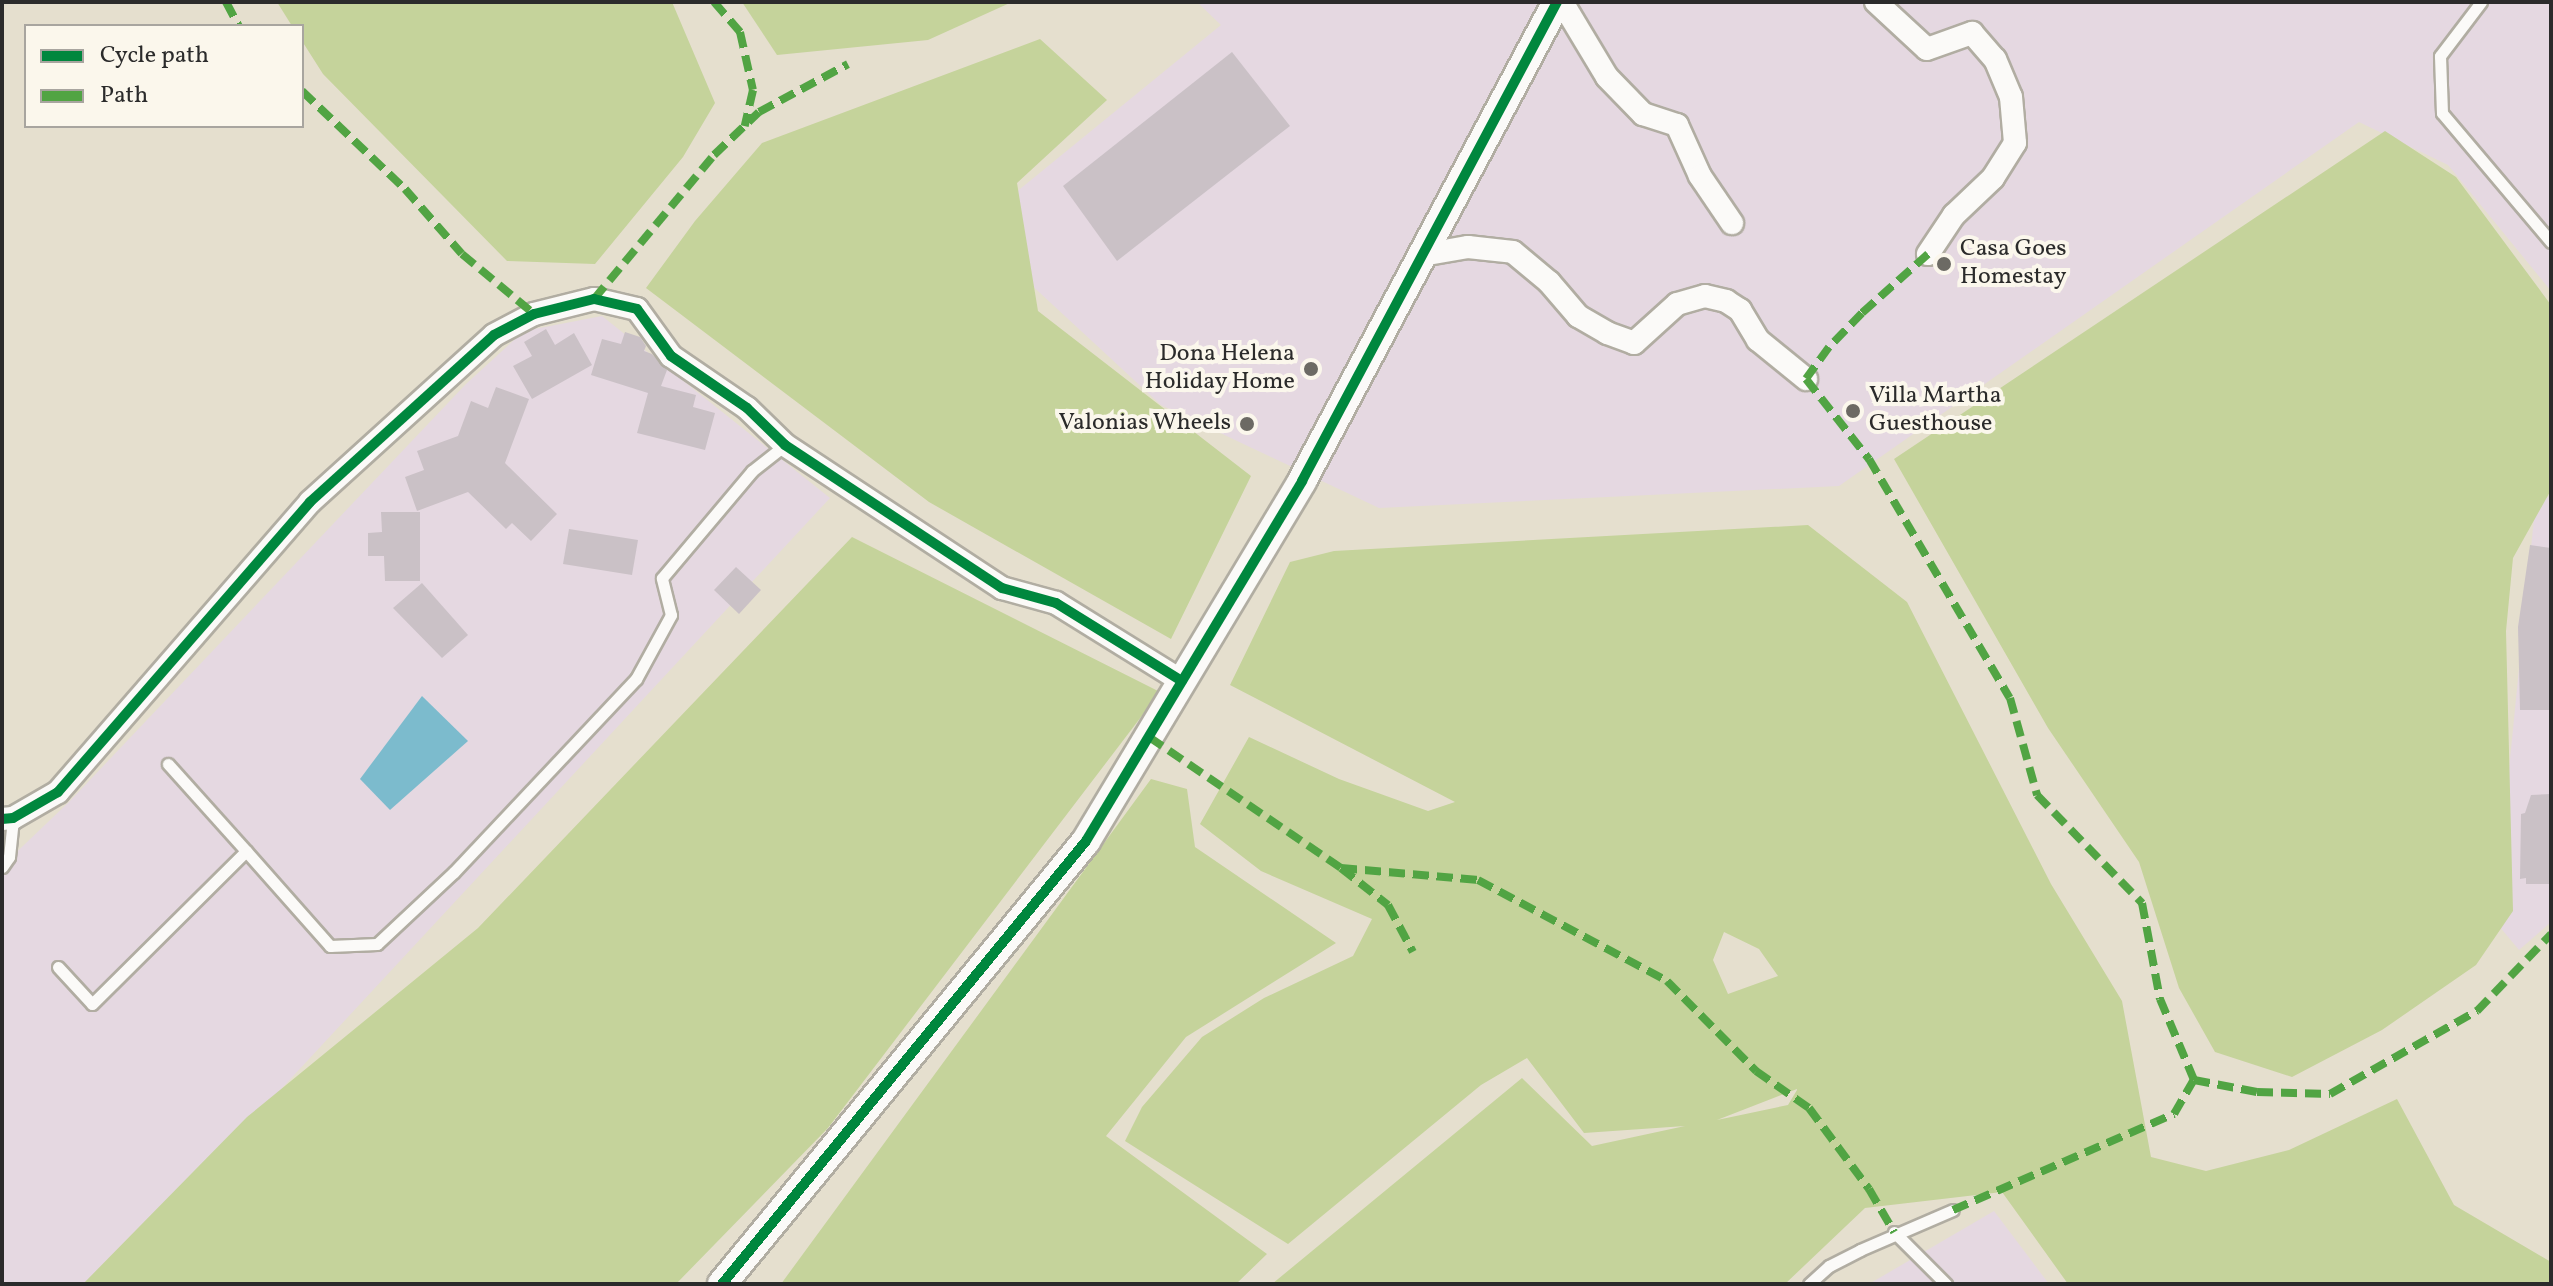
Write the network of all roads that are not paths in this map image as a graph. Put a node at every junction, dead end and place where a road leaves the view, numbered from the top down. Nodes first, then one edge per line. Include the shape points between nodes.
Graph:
1 (1559, 2) edge
2 (1876, 2) edge
3 (2481, 2) edge
4 (1732, 223) dead end
5 (2551, 242) edge
6 (1928, 254) dead end
7 (1422, 255) junction
8 (1806, 379) dead end
9 (785, 445) junction
10 (1182, 681) junction
11 (168, 764) dead end
12 (8, 818) edge
13 (246, 851) junction
14 (2, 867) edge
15 (58, 967) dead end
16 (1953, 1210) dead end
17 (1894, 1232) junction
18 (722, 1284) edge
19 (1809, 1284) edge
20 (1946, 1284) edge

1 - 4 street via 1607,77 1643,114 1677,125 1700,176
1 - 7 street
2 - 6 street via 1927,49 1972,33 1995,59 2011,97 2015,143 1993,178 1954,215
3 - 5 lane via 2440,56 2442,113
7 - 8 street via 1468,247 1513,252 1578,316 1634,343 1677,304 1705,296 1726,301 1740,310 1758,340
7 - 10 street via 1302,481
9 - 10 street via 1002,588 1056,603
9 - 12 street via 747,408 671,356 637,309 594,299 534,314 494,335 310,502 58,792
9 - 13 lane via 752,471 662,578 671,615 636,679 454,872 377,944 330,946
10 - 18 street via 1086,841
11 - 13 lane
12 - 14 lane via 9,857
13 - 15 lane via 92,1004
16 - 17 lane
17 - 19 lane via 1829,1266
17 - 20 lane

